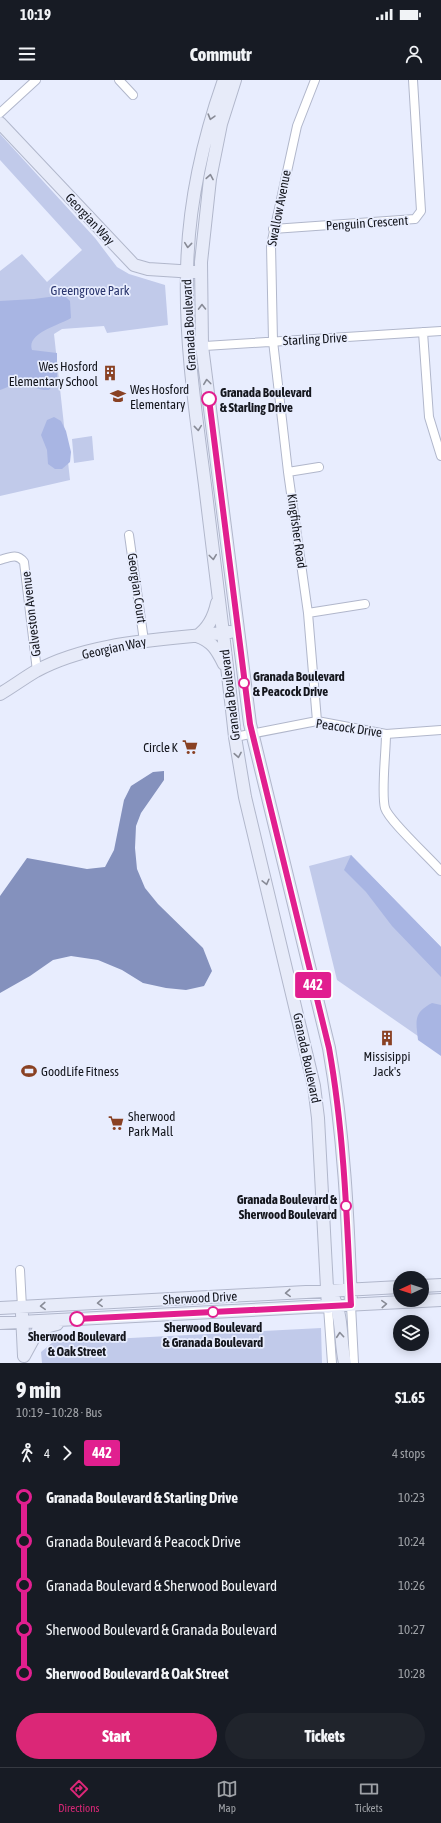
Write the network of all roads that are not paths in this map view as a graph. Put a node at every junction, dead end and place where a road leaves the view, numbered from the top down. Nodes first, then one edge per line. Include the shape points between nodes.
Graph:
1 (36, 80) edge
2 (119, 80) edge
3 (224, 80) edge
4 (235, 80) edge
5 (315, 80) edge
6 (413, 80) edge
7 (133, 95) dead end
8 (0, 113) edge
9 (0, 123) edge
10 (273, 229) junction
11 (186, 272) junction
12 (201, 272) junction
13 (441, 331) edge
14 (423, 332) junction
15 (273, 341) junction
16 (202, 346) junction
17 (189, 347) junction
18 (441, 456) edge
19 (318, 467) dead end
20 (288, 472) junction
21 (129, 535) dead end
22 (0, 560) edge
23 (218, 598) junction
24 (365, 604) dead end
25 (308, 613) junction
26 (237, 631) junction
27 (223, 633) junction
28 (196, 636) junction
29 (144, 641) junction
30 (227, 670) junction
31 (37, 671) junction
32 (0, 694) edge
33 (317, 721) junction
34 (441, 730) edge
35 (252, 734) junction
36 (386, 734) junction
37 (234, 737) junction
38 (441, 871) edge
39 (20, 1270) dead end
40 (441, 1285) edge
41 (429, 1286) edge
42 (393, 1287) edge
43 (350, 1290) junction
44 (327, 1291) junction
45 (441, 1300) edge
46 (351, 1305) junction
47 (22, 1306) junction
48 (332, 1306) junction
49 (0, 1308) edge
50 (65, 1319) junction
51 (23, 1322) junction
52 (0, 1323) edge
53 (24, 1360) edge
54 (332, 1363) edge
55 (345, 1363) edge
56 (354, 1363) edge

1 - 8 street
2 - 7 street
3 -> 11 main road, Granada Boulevard via 199,163
12 -> 4 main road, Granada Boulevard via 210,179 221,124
5 - 10 street, Swallow Avenue via 296,126
6 - 10 street, Penguin Crescent via 421,212 415,219
9 - 11 main road, Georgian Way via 134,265 148,269
10 - 15 street, Swallow Avenue
11 - 12 main road, Georgian Way
11 - 17 main road, Granada Boulevard
16 -> 12 main road, Granada Boulevard
13 - 14 street, Starling Drive
14 - 15 street, Starling Drive
14 - 18 street via 429,417
15 - 16 street, Starling Drive
15 - 20 street, Kingfisher Road
16 - 17 street, Starling Drive
26 -> 16 main road, Granada Boulevard
17 -> 23 main road, Granada Boulevard
19 - 20 street
20 - 25 street, Kingfisher Road
21 - 29 street, Georgian Court
22 - 31 street, Galveston Avenue via 13,555 20,557 24,562
23 - 27 main road, Granada Boulevard
23 - 28 main road via 212,620
24 - 25 street
25 - 33 street, Kingfisher Road
26 - 27 main road, Georgian Way
26 - 35 main road, Granada Boulevard
27 - 28 main road, Georgian Way
27 - 30 main road, Granada Boulevard
28 - 29 main road, Georgian Way
28 - 30 main road via 215,647
29 - 31 main road, Georgian Way via 94,651
30 - 37 main road, Granada Boulevard
31 - 32 main road, Georgian Way
33 - 35 street, Peacock Drive
33 - 36 street, Peacock Drive
34 - 36 street, Peacock Drive
35 - 37 street, Peacock Drive
35 - 43 main road, Granada Boulevard via 333,1070 340,1116
36 - 38 street via 386,810 392,820
37 -> 44 main road, Granada Boulevard via 245,797 314,1086
39 - 47 street
40 - 41 main road
42 - 43 main road, Sherwood Drive
43 - 44 main road, Sherwood Drive
43 - 46 main road, Granada Boulevard
44 -> 47 main road, Sherwood Drive
44 - 48 main road, Granada Boulevard
46 -> 45 main road, Sherwood Drive
46 - 48 main road, Sherwood Drive
46 - 56 street
47 - 49 main road, Sherwood Drive
47 - 51 main road
48 - 50 main road, Sherwood Drive
48 - 54 street
55 -> 48 main road, Granada Boulevard
50 - 51 main road, Sherwood Drive
50 - 53 main road via 37,1332
51 - 52 main road, Sherwood Drive
51 - 53 main road

